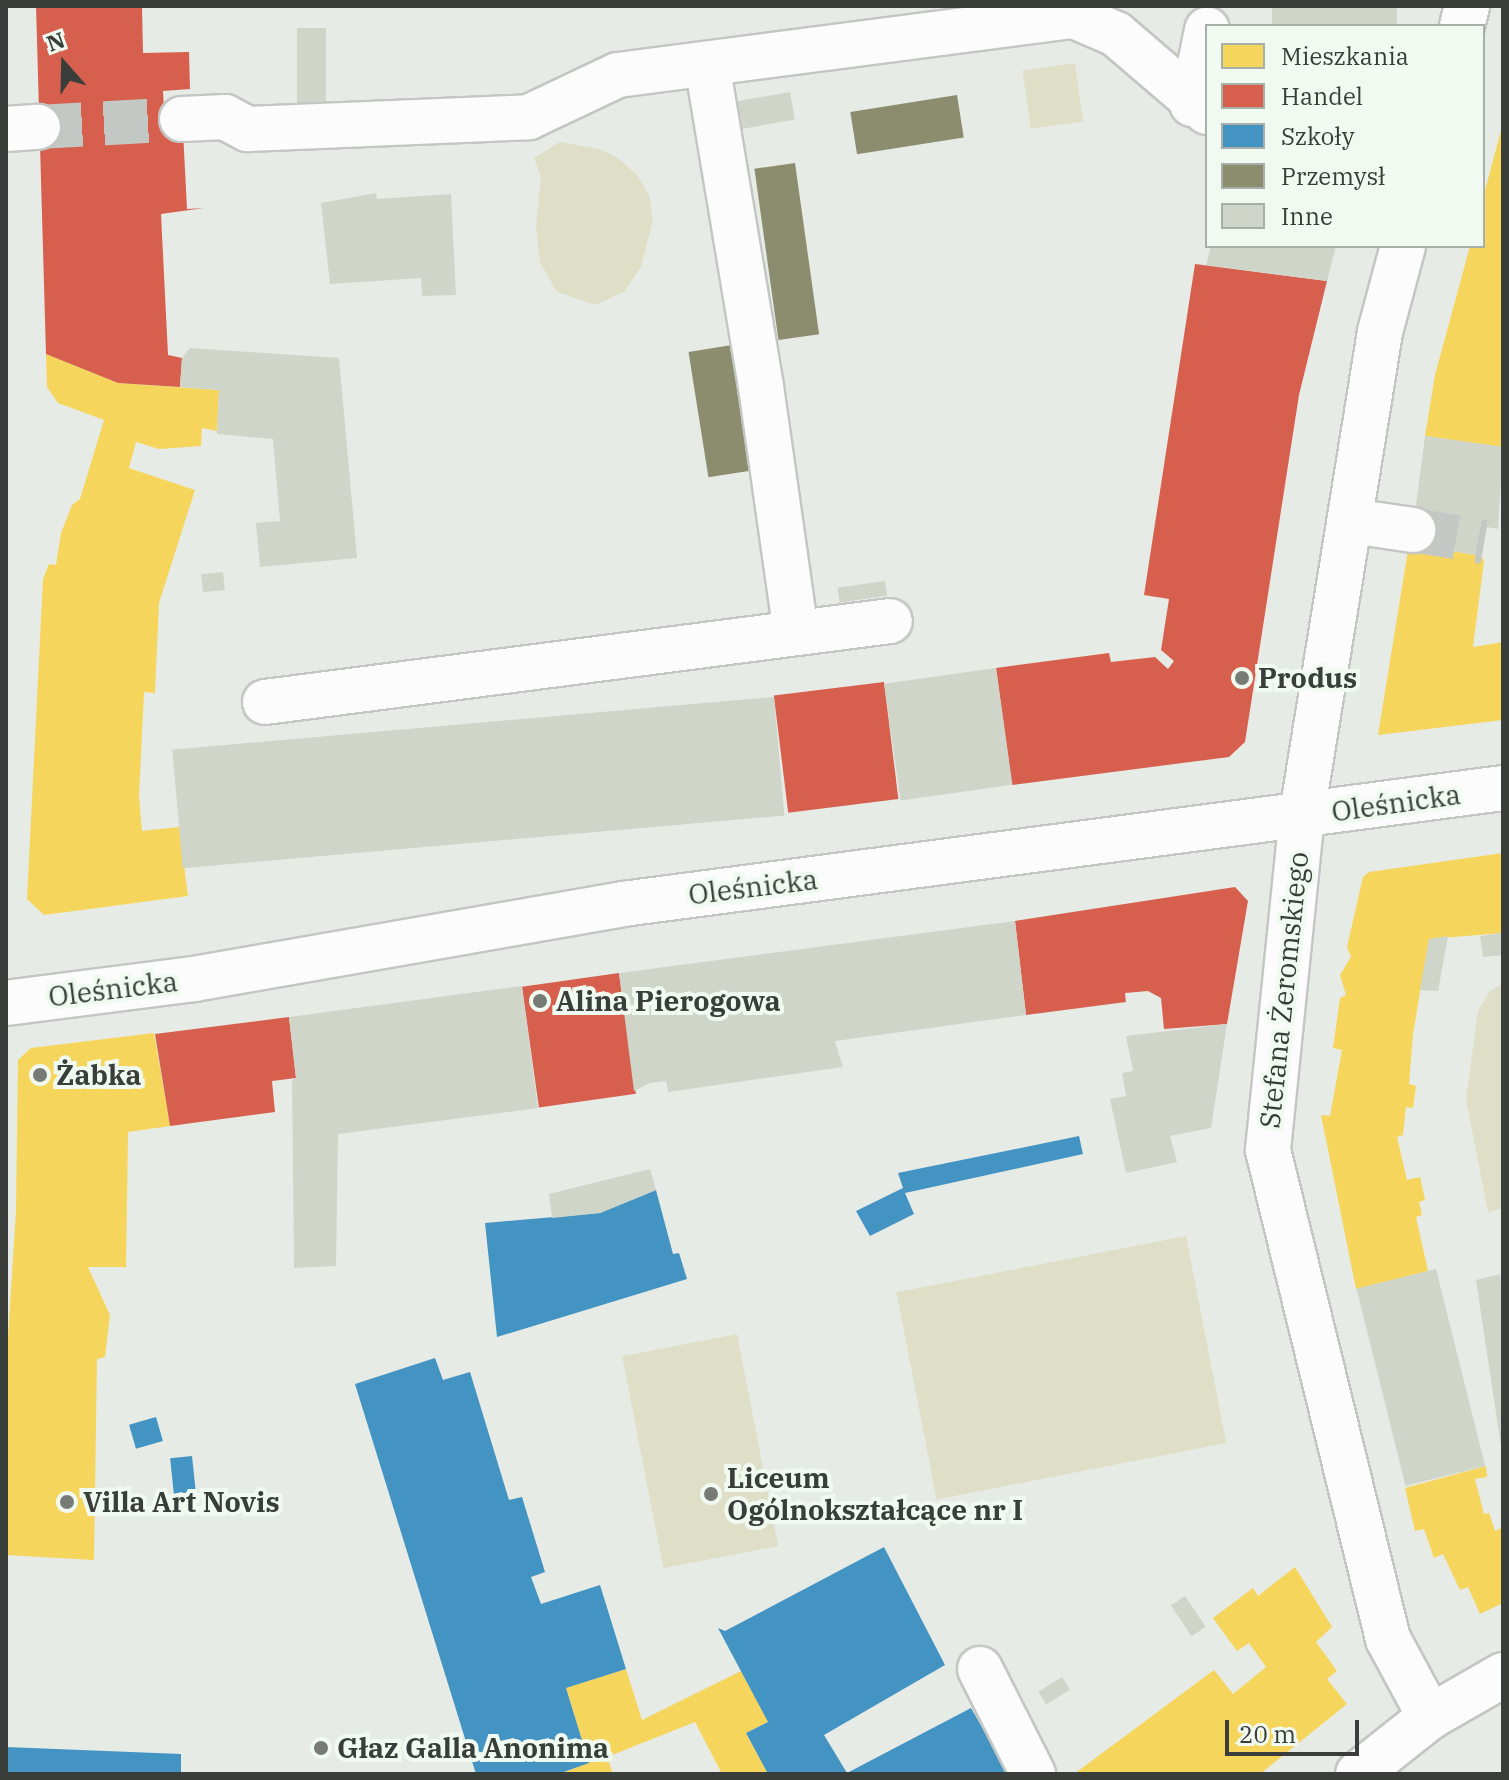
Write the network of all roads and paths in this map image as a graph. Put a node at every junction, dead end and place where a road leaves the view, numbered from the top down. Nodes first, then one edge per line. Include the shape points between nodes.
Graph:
1 (1205, 55) edge
2 (707, 64) junction
3 (1199, 108) edge
4 (182, 119) tunnel mouth
5 (1402, 248) edge
6 (1351, 521) junction
7 (1413, 530) tunnel mouth
8 (890, 621) dead end
9 (796, 633) junction
10 (265, 702) dead end
11 (1503, 788) edge
12 (1302, 815) junction
13 (6, 1003) edge
14 (980, 1669) dead end
15 (1503, 1675) edge
16 (1430, 1717) junction
17 (1033, 1774) edge
18 (1358, 1774) edge

1 - 3 street
2 - 3 street via 1074,16 1116,34
2 - 4 street via 618,75 529,117 248,129 225,117
2 - 9 street
5 - 6 street, Stefana Żeromskiego via 1380,332
6 - 7 street
6 - 12 street, Stefana Żeromskiego
8 - 9 street
9 - 10 street
11 - 12 street, Oleśnicka
12 - 13 street, Oleśnicka via 623,904 194,979
12 - 16 street, Stefana Żeromskiego via 1268,1150 1388,1639
14 - 17 street
15 - 16 street
16 - 18 street

